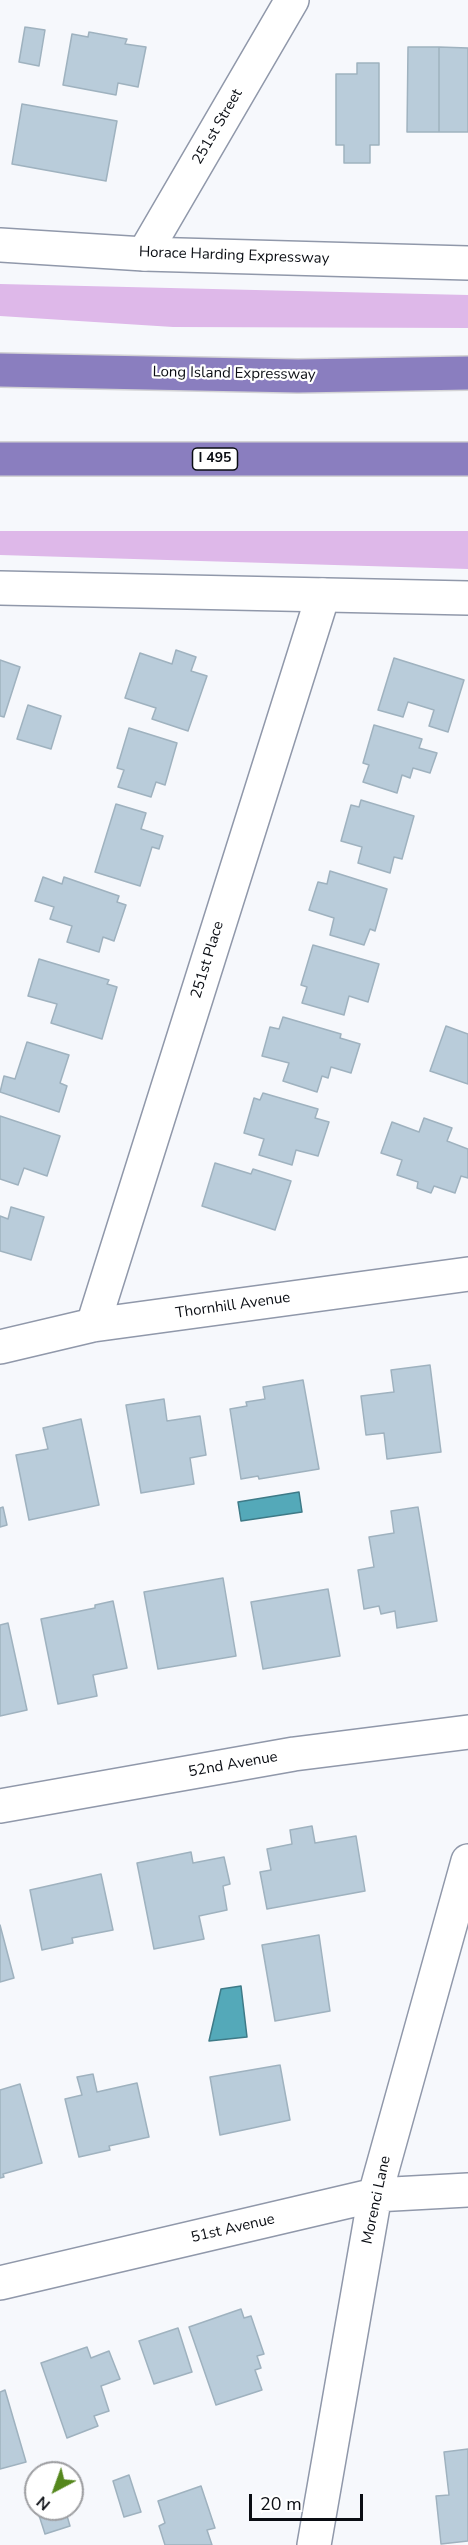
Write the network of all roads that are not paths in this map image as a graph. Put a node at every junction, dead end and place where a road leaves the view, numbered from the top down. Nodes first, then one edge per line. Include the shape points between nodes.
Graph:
1 (292, 0) edge
2 (0, 245) edge
3 (144, 254) junction
4 (468, 263) edge
5 (0, 347) edge
6 (0, 370) edge
7 (468, 374) edge
8 (298, 376) junction
9 (0, 459) edge
10 (468, 459) edge
11 (0, 588) edge
12 (323, 595) junction
13 (468, 598) edge
14 (468, 1274) edge
15 (93, 1325) junction
16 (0, 1347) edge
17 (468, 1731) edge
18 (0, 1806) edge
19 (468, 1861) edge
20 (468, 2190) edge
21 (375, 2195) junction
22 (0, 2283) edge
23 (315, 2545) edge

1 - 3 street, 251st Street
2 - 3 street, Horace Harding Expressway
3 - 4 street, Horace Harding Expressway
5 - 8 highway
6 - 8 highway, Long Island Expressway
7 - 8 highway, Long Island Expressway
9 - 10 highway, I 495
11 - 12 street
12 - 13 street
12 - 15 street, 251st Place
14 - 15 street, Thornhill Avenue
15 - 16 street, Thornhill Avenue
17 - 18 street, 52nd Avenue via 294,1754
19 - 21 street, Morenci Lane
20 - 21 street, 51st Avenue
21 - 22 street, 51st Avenue
21 - 23 street, Morenci Lane

